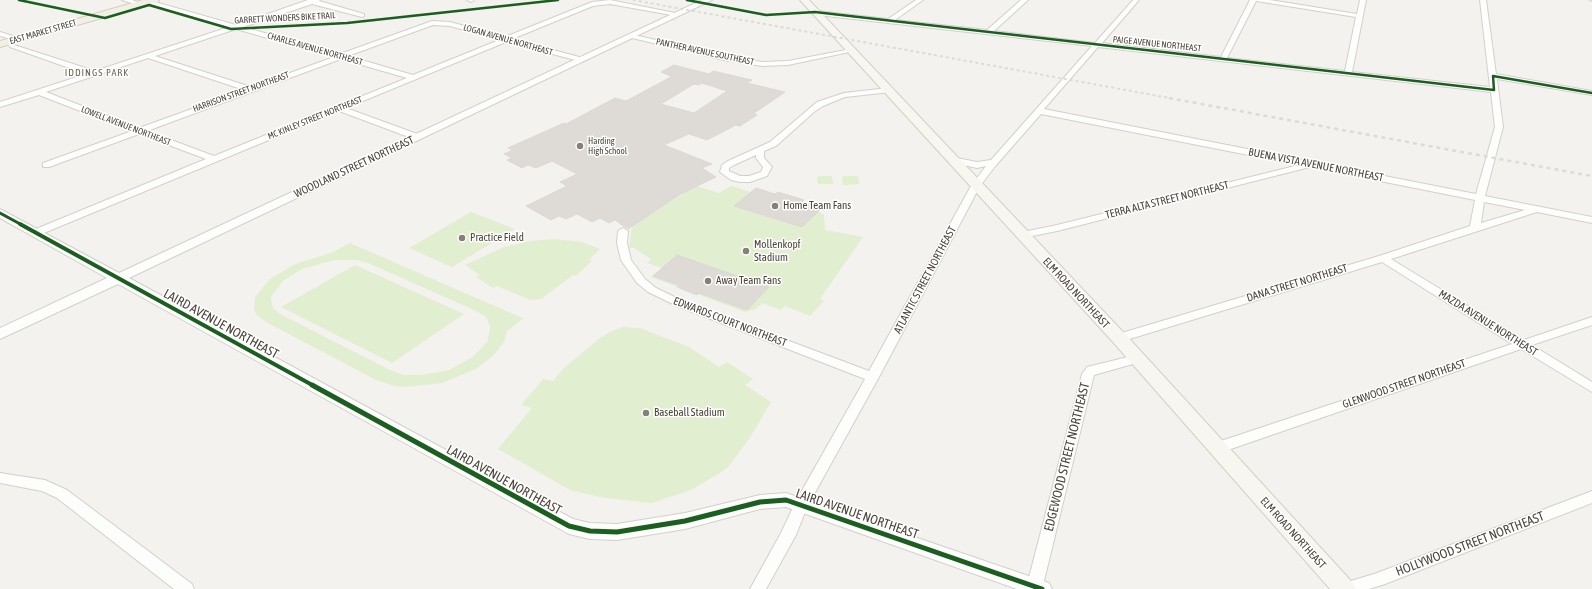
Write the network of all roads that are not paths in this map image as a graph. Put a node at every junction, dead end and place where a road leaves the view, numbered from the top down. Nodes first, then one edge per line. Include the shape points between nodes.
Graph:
1 (125, 0) edge
2 (708, 0) edge
3 (804, 0) edge
4 (920, 0) edge
5 (1025, 0) edge
6 (1136, 0) edge
7 (1253, 0) edge
8 (1258, 0) edge
9 (1363, 0) edge
10 (1483, 0) edge
11 (312, 1) edge
12 (147, 2) edge
13 (817, 13) junction
14 (677, 14) junction
15 (362, 15) dead end
16 (1359, 16) junction
17 (889, 21) junction
18 (436, 22) joint
19 (237, 27) junction
20 (988, 32) junction
21 (0, 34) edge
22 (630, 36) junction
23 (505, 39) junction
24 (9, 42) edge
25 (1097, 45) junction
26 (851, 51) junction
27 (148, 56) junction
28 (339, 56) junction
29 (1223, 59) junction
30 (580, 60) junction
31 (96, 73) junction
32 (1348, 74) junction
33 (1493, 76) junction
34 (413, 77) junction
35 (249, 89) junction
36 (888, 90) junction
37 (1494, 90) junction
38 (39, 92) junction
39 (1592, 93) edge
40 (0, 105) edge
41 (338, 108) junction
42 (1040, 111) junction
43 (137, 130) junction
44 (417, 137) junction
45 (760, 151) junction
46 (213, 160) junction
47 (952, 160) junction
48 (994, 162) junction
49 (46, 165) dead end
50 (1311, 165) junction
51 (976, 186) junction
52 (1480, 198) junction
53 (1537, 209) junction
54 (0, 213) edge
55 (1592, 220) edge
56 (1475, 228) junction
57 (624, 231) dead end
58 (35, 233) junction
59 (1022, 235) junction
60 (1384, 258) junction
61 (118, 278) junction
62 (1592, 321) edge
63 (0, 334) edge
64 (1119, 338) junction
65 (1522, 345) junction
66 (1136, 359) junction
67 (873, 377) junction
68 (1592, 388) edge
69 (1217, 448) junction
70 (0, 478) edge
71 (1592, 497) edge
72 (801, 505) junction
73 (1037, 588) edge
74 (186, 589) edge
75 (758, 589) edge
76 (1345, 589) edge

1 - 12 street, CHARLES AVENUE NORTHEAST
2 - 14 street, WOODLAND STREET NORTHEAST
3 - 13 main road, ELM ROAD NORTHEAST
4 - 17 street
5 - 20 street
6 - 25 street, ATLANTIC STREET NORTHEAST
7 - 29 street
8 - 16 street
9 - 16 street
10 - 33 street
11 - 15 street
11 - 19 street
12 - 19 street, CHARLES AVENUE NORTHEAST
12 - 24 main road, EAST MARKET STREET
13 - 17 street, PAIGE AVENUE NORTHEAST
13 - 26 main road, ELM ROAD NORTHEAST
14 - 22 street, WOODLAND STREET NORTHEAST
14 - 23 street, MC KINLEY STREET NORTHEAST via 610,2 595,3
16 - 32 street
17 - 20 street, PAIGE AVENUE NORTHEAST
18 - 23 street, LOGAN AVENUE NORTHEAST
18 - 28 street, HARRISON STREET NORTHEAST
19 - 27 street
19 - 28 street, CHARLES AVENUE NORTHEAST
20 - 25 street, PAIGE AVENUE NORTHEAST
21 - 24 street
22 - 26 street, PANTHER AVENUE SOUTHEAST via 719,57 762,64 788,63
22 - 30 street, WOODLAND STREET NORTHEAST
23 - 30 street, LOGAN AVENUE NORTHEAST
23 - 34 street, MC KINLEY STREET NORTHEAST
24 - 31 street via 12,46 86,72
25 - 29 street, PAIGE AVENUE NORTHEAST
25 - 42 street, ATLANTIC STREET NORTHEAST
26 - 36 main road, ELM ROAD NORTHEAST
27 - 31 street
27 - 35 street
28 - 34 street, CHARLES AVENUE NORTHEAST
28 - 35 street, HARRISON STREET NORTHEAST
29 - 32 street, PAIGE AVENUE NORTHEAST
30 - 44 street, WOODLAND STREET NORTHEAST
31 - 38 street
32 - 37 street, PAIGE AVENUE NORTHEAST
33 - 37 street
33 - 39 street
34 - 41 street, MC KINLEY STREET NORTHEAST
35 - 43 street, HARRISON STREET NORTHEAST
36 - 45 street via 844,95 820,104 782,138
36 - 47 main road, ELM ROAD NORTHEAST
37 - 52 street via 1499,127
38 - 40 street
38 - 43 street, LOWELL AVENUE NORTHEAST
41 - 44 street
41 - 46 street, MC KINLEY STREET NORTHEAST
42 - 48 street, ATLANTIC STREET NORTHEAST
42 - 50 street, BUENA VISTA AVENUE NORTHEAST
43 - 46 street, LOWELL AVENUE NORTHEAST
43 - 49 street, HARRISON STREET NORTHEAST
44 - 61 street, WOODLAND STREET NORTHEAST
45 - 45 street via 731,163 725,167 724,172 740,179 750,179 764,174 768,167 759,156
46 - 58 street, MC KINLEY STREET NORTHEAST
47 - 48 street via 977,165
47 - 51 main road, ELM ROAD NORTHEAST
48 - 51 street, ATLANTIC STREET NORTHEAST
50 - 52 street, BUENA VISTA AVENUE NORTHEAST
50 - 59 street, TERRA ALTA STREET NORTHEAST
51 - 59 main road, ELM ROAD NORTHEAST
51 - 67 street, ATLANTIC STREET NORTHEAST
52 - 53 street, BUENA VISTA AVENUE NORTHEAST
52 - 56 street
53 - 55 street, BUENA VISTA AVENUE NORTHEAST
53 - 56 street, DANA STREET NORTHEAST
54 - 58 street, LAIRD AVENUE NORTHEAST
56 - 60 street, DANA STREET NORTHEAST
57 - 67 street, EDWARDS COURT NORTHEAST via 622,242 626,260 641,281 656,292 681,304
58 - 61 street, LAIRD AVENUE NORTHEAST
59 - 64 main road, ELM ROAD NORTHEAST
60 - 64 street, DANA STREET NORTHEAST
60 - 65 street, MAZDA AVENUE NORTHEAST
61 - 63 street, WOODLAND STREET NORTHEAST
61 - 72 street, LAIRD AVENUE NORTHEAST via 569,526 590,531 617,532 685,521 771,500 786,500
62 - 65 street, GLENWOOD STREET NORTHEAST
64 - 66 main road, ELM ROAD NORTHEAST
65 - 68 street, MAZDA AVENUE NORTHEAST
65 - 69 street, GLENWOOD STREET NORTHEAST
66 - 69 main road, ELM ROAD NORTHEAST
66 - 73 street, EDGEWOOD STREET NORTHEAST via 1091,370 1088,374
67 - 72 street, ATLANTIC STREET NORTHEAST
69 - 76 main road, ELM ROAD NORTHEAST
70 - 74 street via 45,486 62,494
71 - 76 street, HOLLYWOOD STREET NORTHEAST via 1379,579
72 - 73 street, LAIRD AVENUE NORTHEAST
72 - 75 street, ATLANTIC STREET NORTHEAST via 788,535

